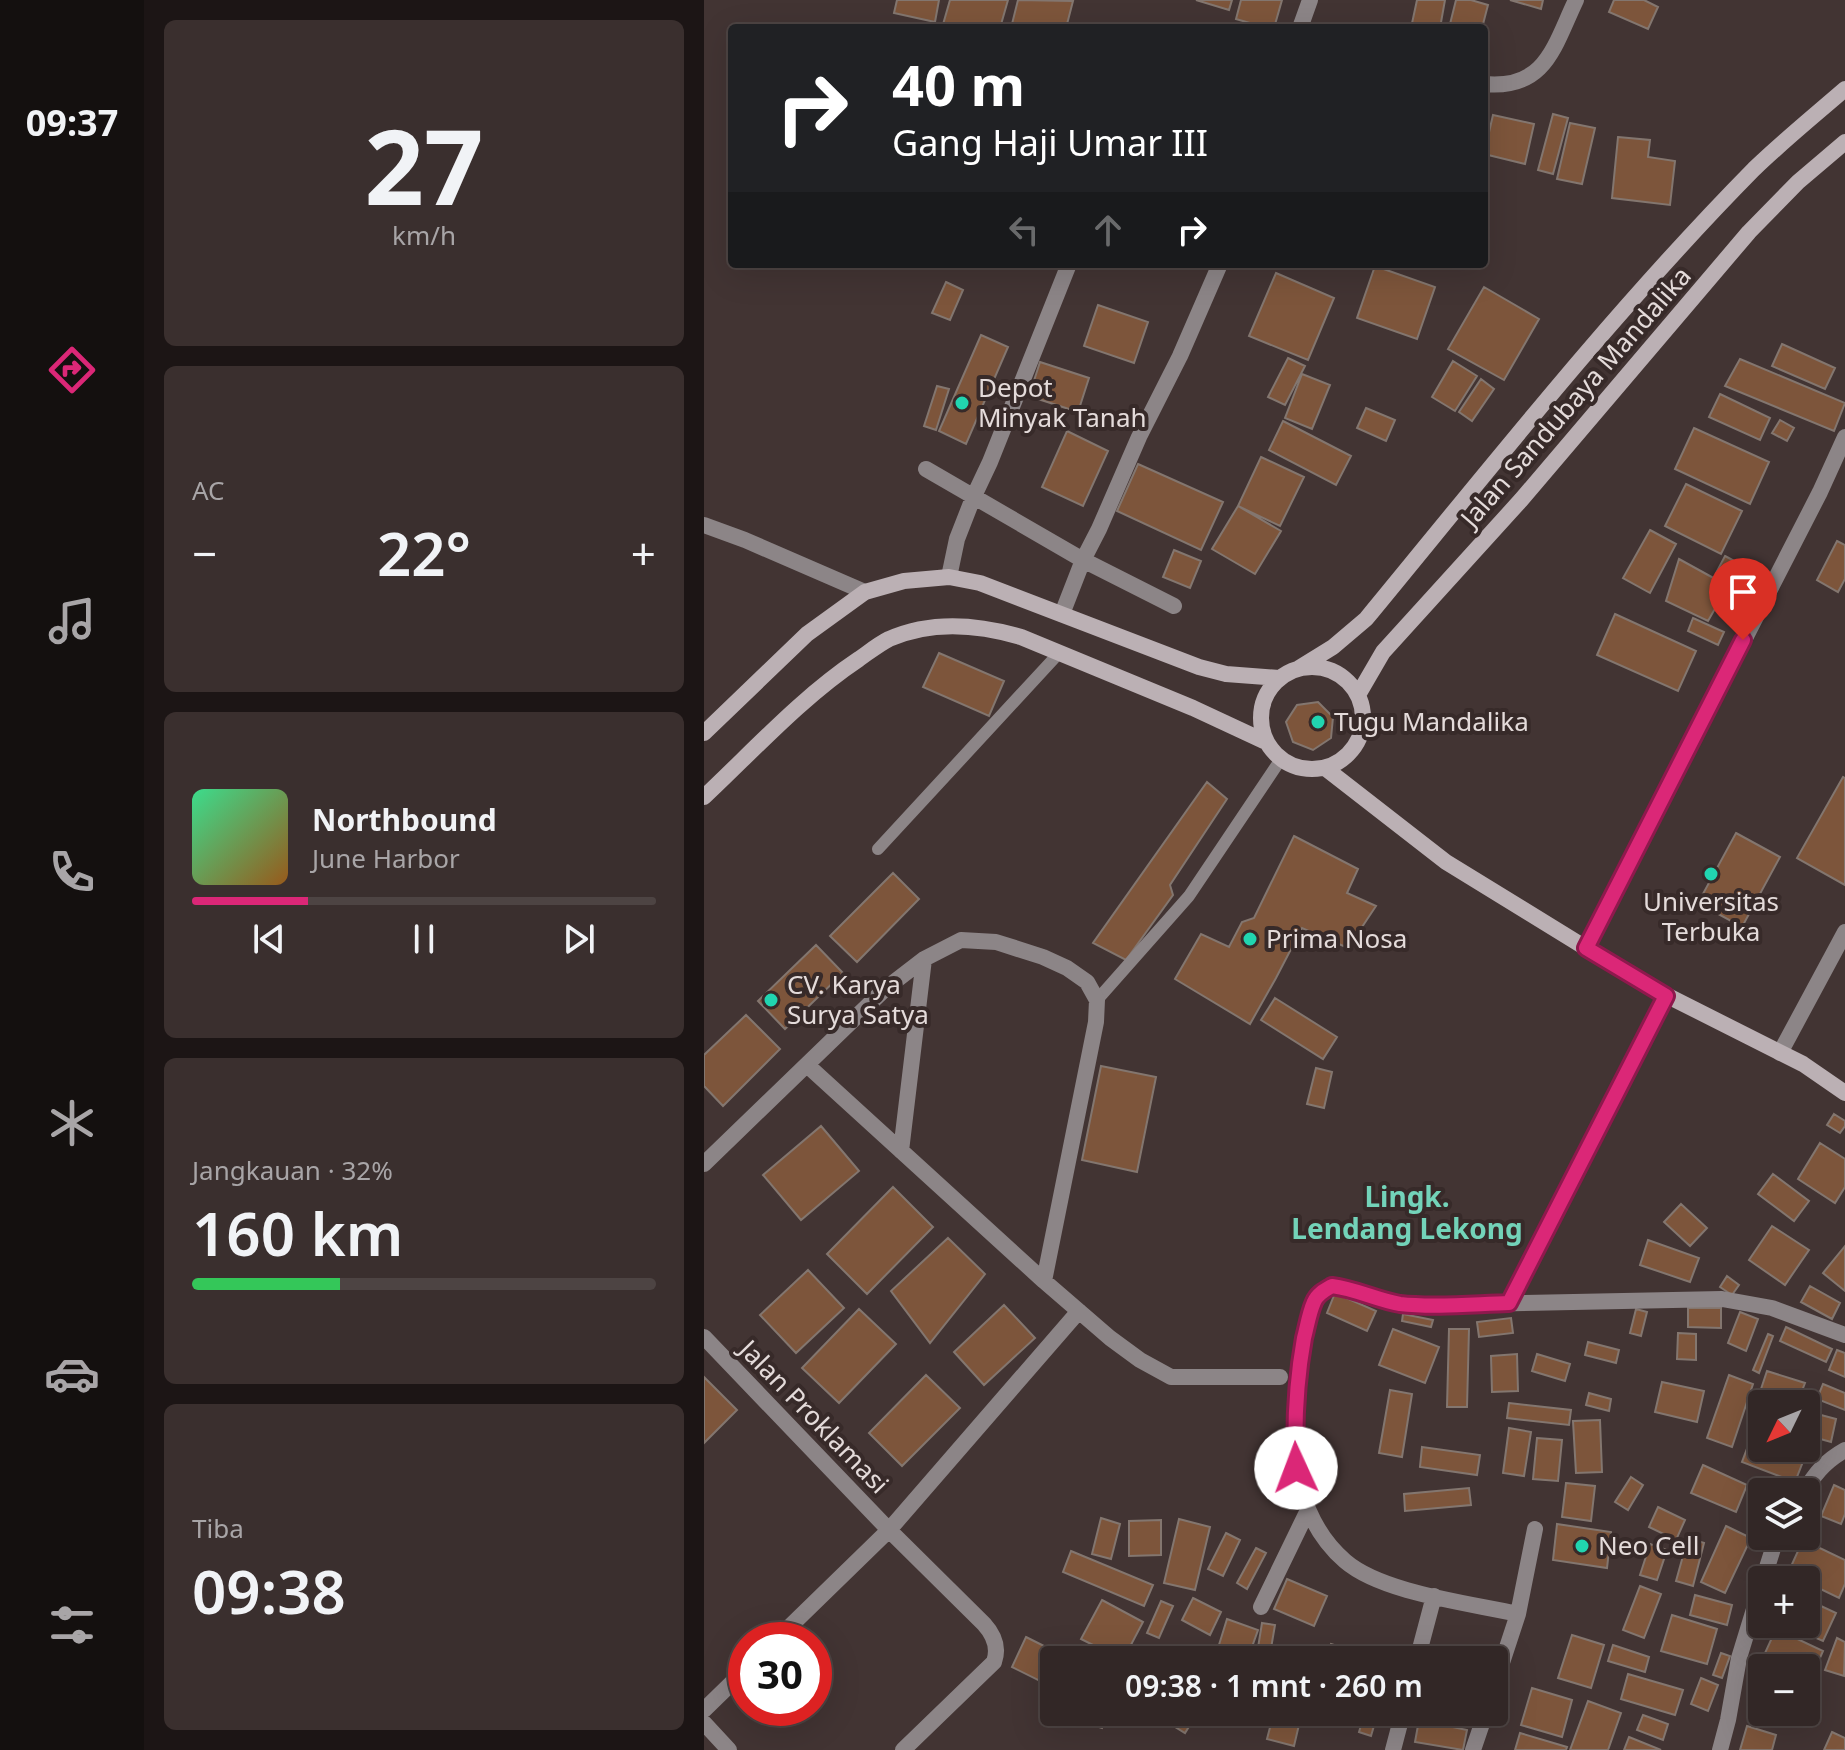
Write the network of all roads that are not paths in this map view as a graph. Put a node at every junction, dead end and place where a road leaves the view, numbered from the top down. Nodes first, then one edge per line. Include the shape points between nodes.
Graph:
1 (1310, 0) edge
2 (1576, 0) edge
3 (1301, 24) edge
4 (1488, 84) edge
5 (1845, 89) edge
6 (1845, 142) edge
7 (1067, 268) edge
8 (1218, 268) edge
9 (1845, 437) edge
10 (926, 469) dead end
11 (973, 498) junction
12 (704, 525) edge
13 (1083, 560) junction
14 (949, 577) junction
15 (865, 592) junction
16 (1174, 606) dead end
17 (1062, 614) junction
18 (1060, 652) junction
19 (1299, 668) junction
20 (1279, 678) junction
21 (1358, 695) junction
22 (704, 733) edge
23 (1266, 742) junction
24 (1281, 759) junction
25 (1325, 768) junction
26 (705, 795) edge
27 (878, 849) dead end
28 (1845, 932) edge
29 (1586, 948) junction
30 (924, 959) junction
31 (1666, 996) junction
32 (1097, 1000) junction
33 (1780, 1053) junction
34 (807, 1065) junction
35 (1845, 1093) edge
36 (901, 1151) junction
37 (704, 1164) edge
38 (1044, 1281) junction
39 (1509, 1303) junction
40 (1079, 1311) junction
41 (1845, 1335) edge
42 (704, 1337) edge
43 (1280, 1377) dead end
44 (1845, 1450) edge
45 (1813, 1478) edge
46 (1308, 1510) junction
47 (1535, 1529) dead end
48 (889, 1530) junction
49 (1434, 1596) junction
50 (1261, 1607) dead end
51 (1518, 1614) junction
52 (794, 1622) edge
53 (1748, 1628) edge
54 (1421, 1646) edge
55 (1507, 1646) edge
56 (728, 1687) edge
57 (704, 1710) edge
58 (704, 1723) edge
59 (1399, 1726) edge
60 (1481, 1726) edge
61 (729, 1750) edge
62 (903, 1750) edge
63 (1393, 1750) edge
64 (1473, 1750) edge
65 (1720, 1750) edge

1 - 3 street
2 - 4 street via 1542,66 1519,82
5 - 19 main road via 1756,168 1651,279 1366,619
6 - 21 main road, Jalan Sandubaya Mandalika via 1749,232 1521,500 1383,652
7 - 11 street
8 - 13 street
9 - 29 street
10 - 11 street
11 - 13 street
11 - 14 street
12 - 15 street
13 - 16 street
13 - 17 street
14 - 15 main road
14 - 17 main road
15 - 22 main road via 807,634
17 - 20 main road via 1199,667
18 - 23 main road
18 - 26 main road via 965,625 936,626 887,640 835,675
18 - 27 lane
19 - 20 main road
19 - 21 main road via 1322,667 1343,677
20 - 23 main road via 1265,697 1260,719
21 - 25 main road via 1364,717 1359,740 1346,758
23 - 24 main road
24 - 25 main road via 1302,769
24 - 32 lane via 1189,896
25 - 29 main road via 1446,862
28 - 33 street
29 - 31 main road
30 - 32 street via 961,940 996,942 1067,968 1087,982
30 - 34 street
30 - 36 street
31 - 33 main road
31 - 39 street
32 - 38 street
33 - 35 main road
34 - 36 street
34 - 37 street
36 - 38 street
38 - 40 street
39 - 41 street via 1722,1299 1772,1308
39 - 46 street via 1402,1304 1332,1286 1318,1296 1306,1330 1294,1412 1296,1468
40 - 43 street via 1140,1360 1171,1377
40 - 48 street
42 - 48 street, Jalan Proklamasi
44 - 45 street
46 - 49 street via 1331,1547 1362,1573
46 - 50 street
47 - 51 street
48 - 52 street
48 - 62 street, Jalan Proklamasi via 988,1628 996,1650 994,1662
49 - 51 street
49 - 54 street
51 - 55 street
53 - 65 street
56 - 57 street
58 - 61 street
59 - 63 street
60 - 64 street

